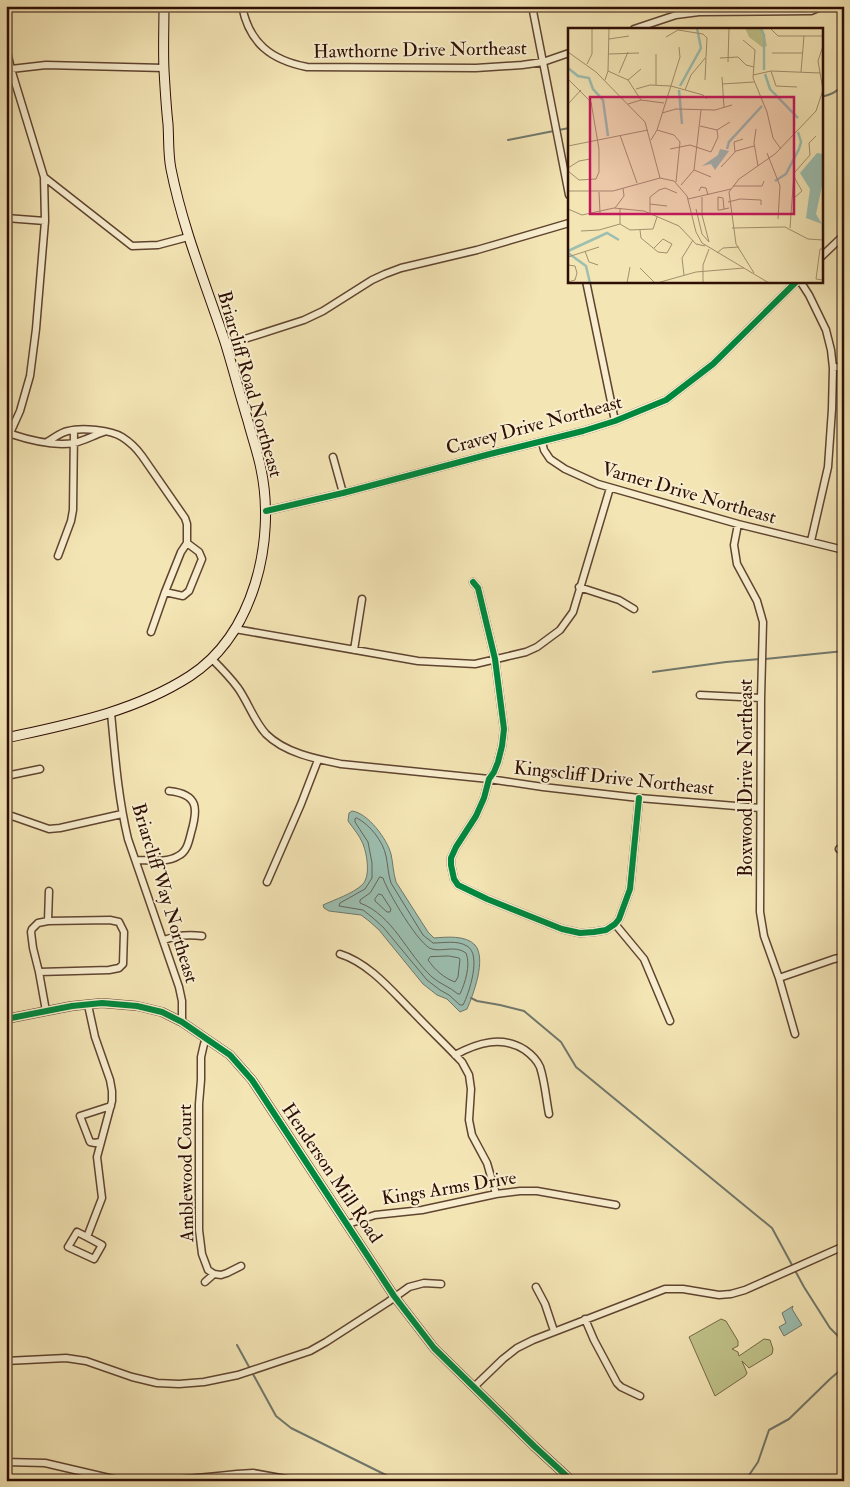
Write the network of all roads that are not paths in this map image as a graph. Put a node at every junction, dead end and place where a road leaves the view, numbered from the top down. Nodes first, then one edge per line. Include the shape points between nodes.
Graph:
1 (164, 6) edge
2 (242, 6) edge
3 (532, 6) edge
4 (822, 6) edge
5 (637, 28) edge
6 (6, 47) edge
7 (568, 53) edge
8 (543, 62) junction
9 (164, 68) junction
10 (12, 69) junction
11 (44, 177) junction
12 (568, 190) edge
13 (6, 218) edge
14 (45, 221) junction
15 (568, 222) edge
16 (844, 235) edge
17 (188, 237) junction
18 (822, 256) edge
19 (586, 282) edge
20 (797, 282) edge
21 (799, 282) edge
22 (226, 345) junction
23 (844, 366) edge
24 (833, 368) junction
25 (615, 421) junction
26 (74, 430) junction
27 (104, 432) junction
28 (11, 434) junction
29 (6, 442) edge
30 (47, 442) junction
31 (542, 442) junction
32 (74, 443) junction
33 (333, 457) dead end
34 (610, 488) junction
35 (343, 492) junction
36 (266, 511) junction
37 (738, 524) junction
38 (810, 541) junction
39 (187, 543) junction
40 (844, 550) edge
41 (58, 556) dead end
42 (473, 582) dead end
43 (579, 588) junction
44 (164, 592) junction
45 (362, 599) dead end
46 (634, 609) dead end
47 (235, 629) junction
48 (152, 632) dead end
49 (354, 650) junction
50 (212, 659) junction
51 (495, 659) junction
52 (700, 695) dead end
53 (761, 698) junction
54 (111, 713) junction
55 (6, 738) edge
56 (318, 760) junction
57 (40, 768) dead end
58 (6, 776) edge
59 (489, 779) junction
60 (169, 791) dead end
61 (639, 798) junction
62 (760, 808) junction
63 (122, 814) junction
64 (7, 816) edge
65 (136, 860) junction
66 (268, 882) dead end
67 (49, 891) dead end
68 (48, 921) junction
69 (615, 924) junction
70 (202, 936) dead end
71 (164, 940) junction
72 (340, 954) dead end
73 (844, 957) edge
74 (39, 972) junction
75 (778, 978) junction
76 (88, 1004) junction
77 (46, 1011) junction
78 (6, 1019) edge
79 (670, 1021) dead end
80 (182, 1022) junction
81 (795, 1034) dead end
82 (206, 1039) junction
83 (455, 1055) junction
84 (111, 1106) junction
85 (549, 1114) dead end
86 (100, 1142) junction
87 (496, 1194) junction
88 (616, 1205) dead end
89 (348, 1224) junction
90 (87, 1237) junction
91 (844, 1246) edge
92 (241, 1266) dead end
93 (214, 1274) junction
94 (204, 1282) dead end
95 (441, 1284) dead end
96 (536, 1288) dead end
97 (394, 1296) junction
98 (586, 1319) junction
99 (554, 1331) junction
100 (6, 1361) edge
101 (474, 1387) junction
102 (640, 1396) dead end
103 (6, 1462) edge
104 (223, 1478) edge
105 (281, 1479) edge
106 (120, 1481) edge
107 (164, 1481) edge
108 (297, 1481) edge
109 (572, 1481) edge

1 - 9 main road, Briarcliff Road Northeast
2 - 8 street, Hawthorne Drive Northeast via 244,21 256,41 264,50 294,65 321,68 476,68
3 - 8 street
4 - 5 street via 811,11 699,12 676,15
6 - 10 street
7 - 8 street, Hawthorne Drive Northeast
8 - 12 street
9 - 10 street via 46,65
9 - 17 main road, Briarcliff Road Northeast via 171,167
10 - 11 street
11 - 14 street
11 - 17 street via 132,246 158,245
13 - 14 street
14 - 28 street via 30,376
15 - 22 street via 477,250 401,268 372,280 304,320
16 - 18 street
17 - 22 main road, Briarcliff Road Northeast
19 - 25 street
20 - 25 street, Cravey Drive Northeast via 706,370 666,400
21 - 24 street via 826,330
22 - 36 main road, Briarcliff Road Northeast via 262,470
23 - 24 street
24 - 38 street via 828,467
25 - 31 street, Cravey Drive Northeast
26 - 27 street
26 - 30 street
26 - 32 street
27 - 32 street
27 - 39 street via 121,436 137,449 185,518
28 - 29 street
28 - 30 street
30 - 32 street
31 - 34 street, Varner Drive Northeast via 550,459
31 - 35 street, Cravey Drive Northeast
32 - 41 street via 73,510
33 - 35 street
34 - 37 street, Varner Drive Northeast
34 - 43 street
35 - 36 street, Cravey Drive Northeast
36 - 47 main road, Briarcliff Road Northeast via 259,572
37 - 38 street, Varner Drive Northeast
37 - 53 street, Boxwood Drive Northeast via 734,545 737,564 757,602 763,622
38 - 40 street, Varner Drive Northeast
39 - 44 street
39 - 44 street via 199,552 202,560 189,591 183,596
42 - 51 street via 478,588
43 - 46 street via 619,600
43 - 51 street via 572,612 560,630 526,652
44 - 48 street
45 - 49 street
47 - 49 street
47 - 50 main road, Briarcliff Road Northeast
49 - 51 street via 418,661 475,664
50 - 54 main road, Briarcliff Road Northeast via 172,687
50 - 56 street, Kingscliff Drive Northeast via 238,688 268,736 283,746
51 - 59 street via 504,728 498,762
52 - 53 street
53 - 62 street, Boxwood Drive Northeast
54 - 55 main road, Briarcliff Road Northeast
54 - 63 street, Briarcliff Way Northeast
56 - 59 street, Kingscliff Drive Northeast
56 - 66 street
57 - 58 street
59 - 61 street, Kingscliff Drive Northeast
59 - 69 street via 476,816 451,858 458,885 562,929 594,932
60 - 65 street via 180,792 195,807 196,816 188,845 182,857 172,860
61 - 62 street, Kingscliff Drive Northeast
61 - 69 street via 630,889
62 - 75 street, Boxwood Drive Northeast via 760,912
63 - 64 street via 49,829
63 - 65 street, Briarcliff Way Northeast
65 - 71 street, Briarcliff Way Northeast
67 - 68 street
68 - 74 street via 38,924 31,932
68 - 74 street via 119,922 124,932 127,965 109,970
69 - 79 street via 644,959
70 - 71 street via 190,934
71 - 80 street, Briarcliff Way Northeast via 179,987
72 - 83 street via 364,966 378,978
73 - 75 street
74 - 77 street
75 - 81 street, Boxwood Drive Northeast
76 - 77 street, Henderson Mill Road
76 - 80 street, Henderson Mill Road via 137,1006 162,1012
76 - 84 street via 110,1080
77 - 78 street, Henderson Mill Road
80 - 82 street, Henderson Mill Road
82 - 89 street, Henderson Mill Road via 230,1055 252,1080
82 - 93 street, Amblewood Court via 201,1057 199,1104 199,1230 202,1254 208,1270
83 - 85 street via 470,1046 496,1041 523,1049 540,1066
83 - 87 street via 469,1075 472,1135 487,1163
84 - 86 street
84 - 86 street via 80,1116 90,1142
86 - 90 street via 96,1157 102,1198
87 - 88 street, Kings Arms Drive via 537,1191
87 - 89 street, Kings Arms Drive via 422,1210 375,1215
89 - 97 street, Henderson Mill Road
90 - 90 street via 102,1245 94,1259 68,1247 77,1232
91 - 98 street via 731,1294 665,1289
92 - 93 street via 221,1275
93 - 94 street
95 - 97 street via 424,1283
96 - 99 street
97 - 100 street via 310,1351 204,1382 157,1383 66,1358
97 - 101 street, Henderson Mill Road via 434,1348
98 - 99 street
98 - 102 street via 617,1383
99 - 101 street via 517,1348
101 - 109 street, Henderson Mill Road
103 - 106 street via 45,1463
104 - 105 street via 253,1473
104 - 107 street
105 - 108 street

